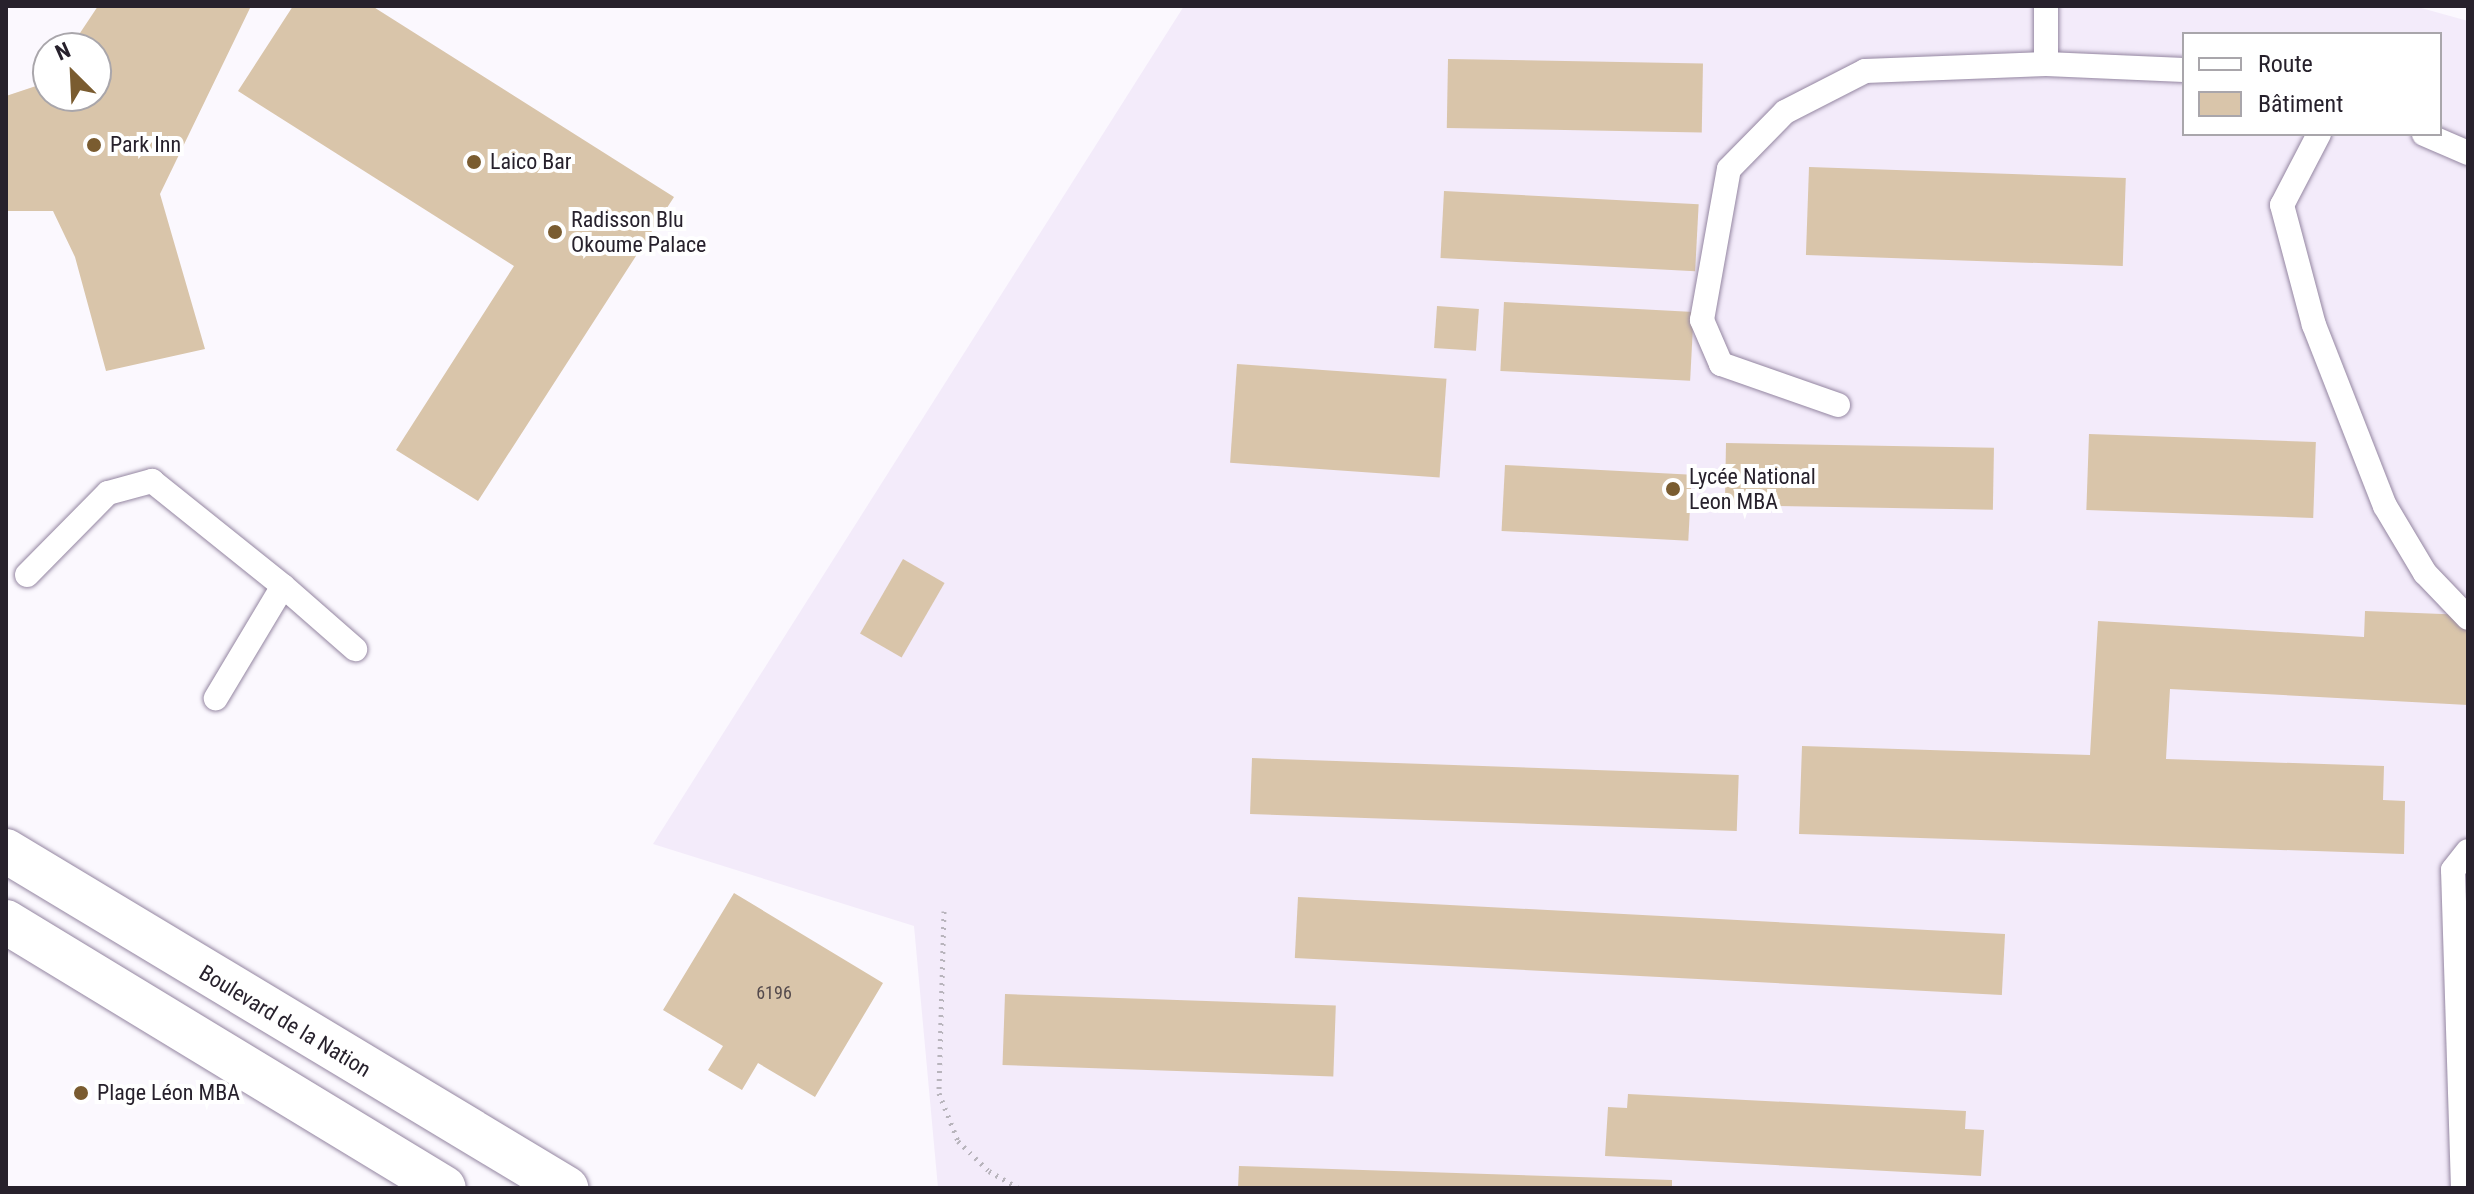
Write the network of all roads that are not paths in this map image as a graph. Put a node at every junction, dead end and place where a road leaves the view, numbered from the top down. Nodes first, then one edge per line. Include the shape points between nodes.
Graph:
1 (2046, 6) edge
2 (2046, 64) junction
3 (2182, 70) edge
4 (2318, 136) edge
5 (2429, 136) edge
6 (2468, 153) edge
7 (1838, 405) dead end
8 (27, 575) dead end
9 (283, 586) junction
10 (2468, 618) edge
11 (355, 649) dead end
12 (216, 698) dead end
13 (6, 851) edge
14 (2468, 851) edge
15 (6, 922) edge
16 (444, 1188) edge
17 (566, 1188) edge
18 (2463, 1188) edge

1 - 2 lane
2 - 3 lane
2 - 7 lane via 1865,71 1785,112 1729,169 1702,320 1721,364
4 - 10 lane via 2282,205 2314,325 2385,506 2425,573
5 - 6 lane
8 - 9 lane via 108,493 152,481
9 - 11 lane
9 - 12 lane
13 - 17 main road, Boulevard de la Nation
14 - 18 lane via 2453,870
15 - 16 main road

